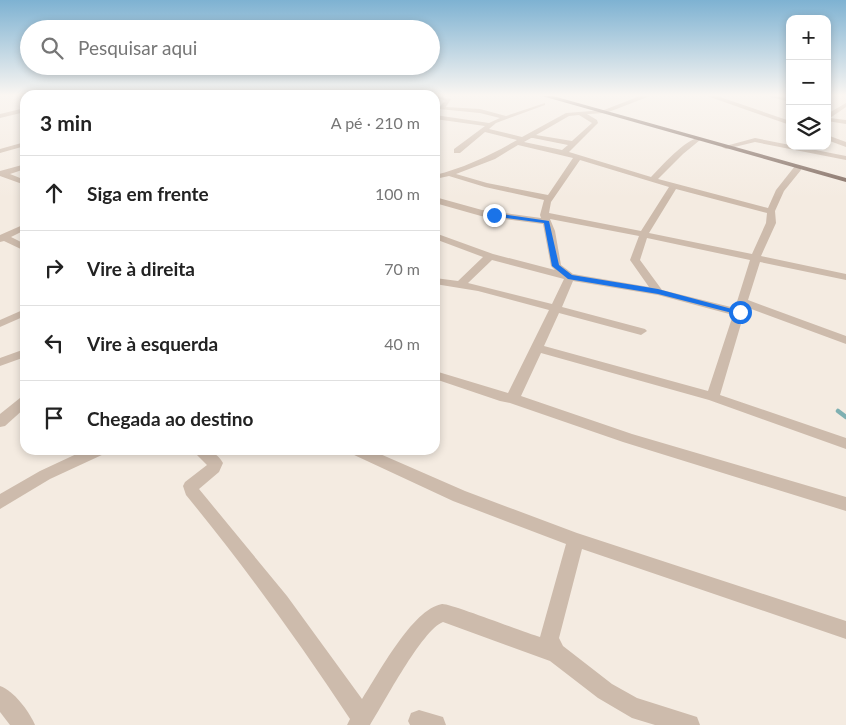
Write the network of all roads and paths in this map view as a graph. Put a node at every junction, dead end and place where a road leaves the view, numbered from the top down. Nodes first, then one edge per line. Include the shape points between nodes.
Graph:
1 (485, 130) edge
2 (492, 130) edge
3 (542, 130) edge
4 (587, 130) edge
5 (666, 130) edge
6 (532, 136) junction
7 (698, 139) junction
8 (831, 139) edge
9 (522, 141) junction
10 (575, 144) junction
11 (20, 145) edge
12 (846, 145) edge
13 (726, 147) junction
14 (0, 151) edge
15 (457, 151) dead end
16 (564, 153) junction
17 (578, 157) junction
18 (846, 158) edge
19 (20, 167) edge
20 (798, 168) junction
21 (1, 173) edge
22 (449, 174) junction
23 (440, 175) edge
24 (652, 179) junction
25 (846, 180) edge
26 (20, 181) edge
27 (674, 186) junction
28 (549, 198) junction
29 (440, 201) edge
30 (771, 211) junction
31 (546, 218) junction
32 (20, 229) edge
33 (643, 234) junction
34 (2, 238) edge
35 (440, 238) edge
36 (20, 246) edge
37 (490, 256) junction
38 (756, 258) junction
39 (570, 277) junction
40 (846, 277) edge
41 (440, 282) edge
42 (461, 284) junction
43 (658, 292) junction
44 (741, 307) junction
45 (555, 309) junction
46 (20, 314) edge
47 (0, 324) edge
48 (641, 331) dead end
49 (846, 340) edge
50 (536, 348) junction
51 (20, 355) edge
52 (1, 364) edge
53 (440, 377) edge
54 (713, 397) junction
55 (511, 398) junction
56 (20, 404) edge
57 (0, 422) edge
58 (846, 444) edge
59 (87, 455) edge
60 (205, 455) edge
61 (368, 455) edge
62 (0, 502) edge
63 (846, 504) edge
64 (576, 540) junction
65 (846, 630) edge
66 (556, 653) junction
67 (0, 696) edge
68 (360, 721) edge
69 (19, 723) edge
70 (689, 725) edge

1 - 15 street
2 - 9 street
3 - 6 street
4 - 10 street
5 - 7 main road
6 - 9 street
6 - 10 street
7 - 13 main road
7 - 24 street
8 - 12 street
9 - 16 street
9 - 22 street
10 - 16 street
11 - 14 street
13 - 18 street via 755,140
13 - 20 main road
16 - 17 street
17 - 24 street
17 - 28 street
19 - 21 street
20 - 25 main road
20 - 30 street via 782,187
21 - 26 street
22 - 23 street
22 - 28 street
24 - 27 street
27 - 30 street
27 - 33 street via 654,212
28 - 31 street
29 - 31 street via 481,213
30 - 38 street via 769,228
31 - 33 street
31 - 39 street via 556,266
32 - 34 street
33 - 38 street
33 - 43 street via 635,260
34 - 36 street
35 - 37 street
37 - 39 street
37 - 42 street
38 - 40 street
38 - 44 street
39 - 43 street
39 - 45 street
41 - 42 street
42 - 45 street
43 - 44 street
44 - 49 street
44 - 54 street
45 - 48 street
45 - 50 street
46 - 47 street
50 - 54 street
50 - 55 street
51 - 52 street
53 - 55 street
54 - 58 street
55 - 63 street via 628,438
56 - 57 street
59 - 62 street
60 - 68 street via 215,463 214,468 191,486 192,490 295,620
61 - 64 street via 459,496
64 - 65 street
64 - 66 street via 549,639
66 - 68 street via 442,614 432,617 417,632
66 - 70 street via 604,691 632,707
67 - 69 street

